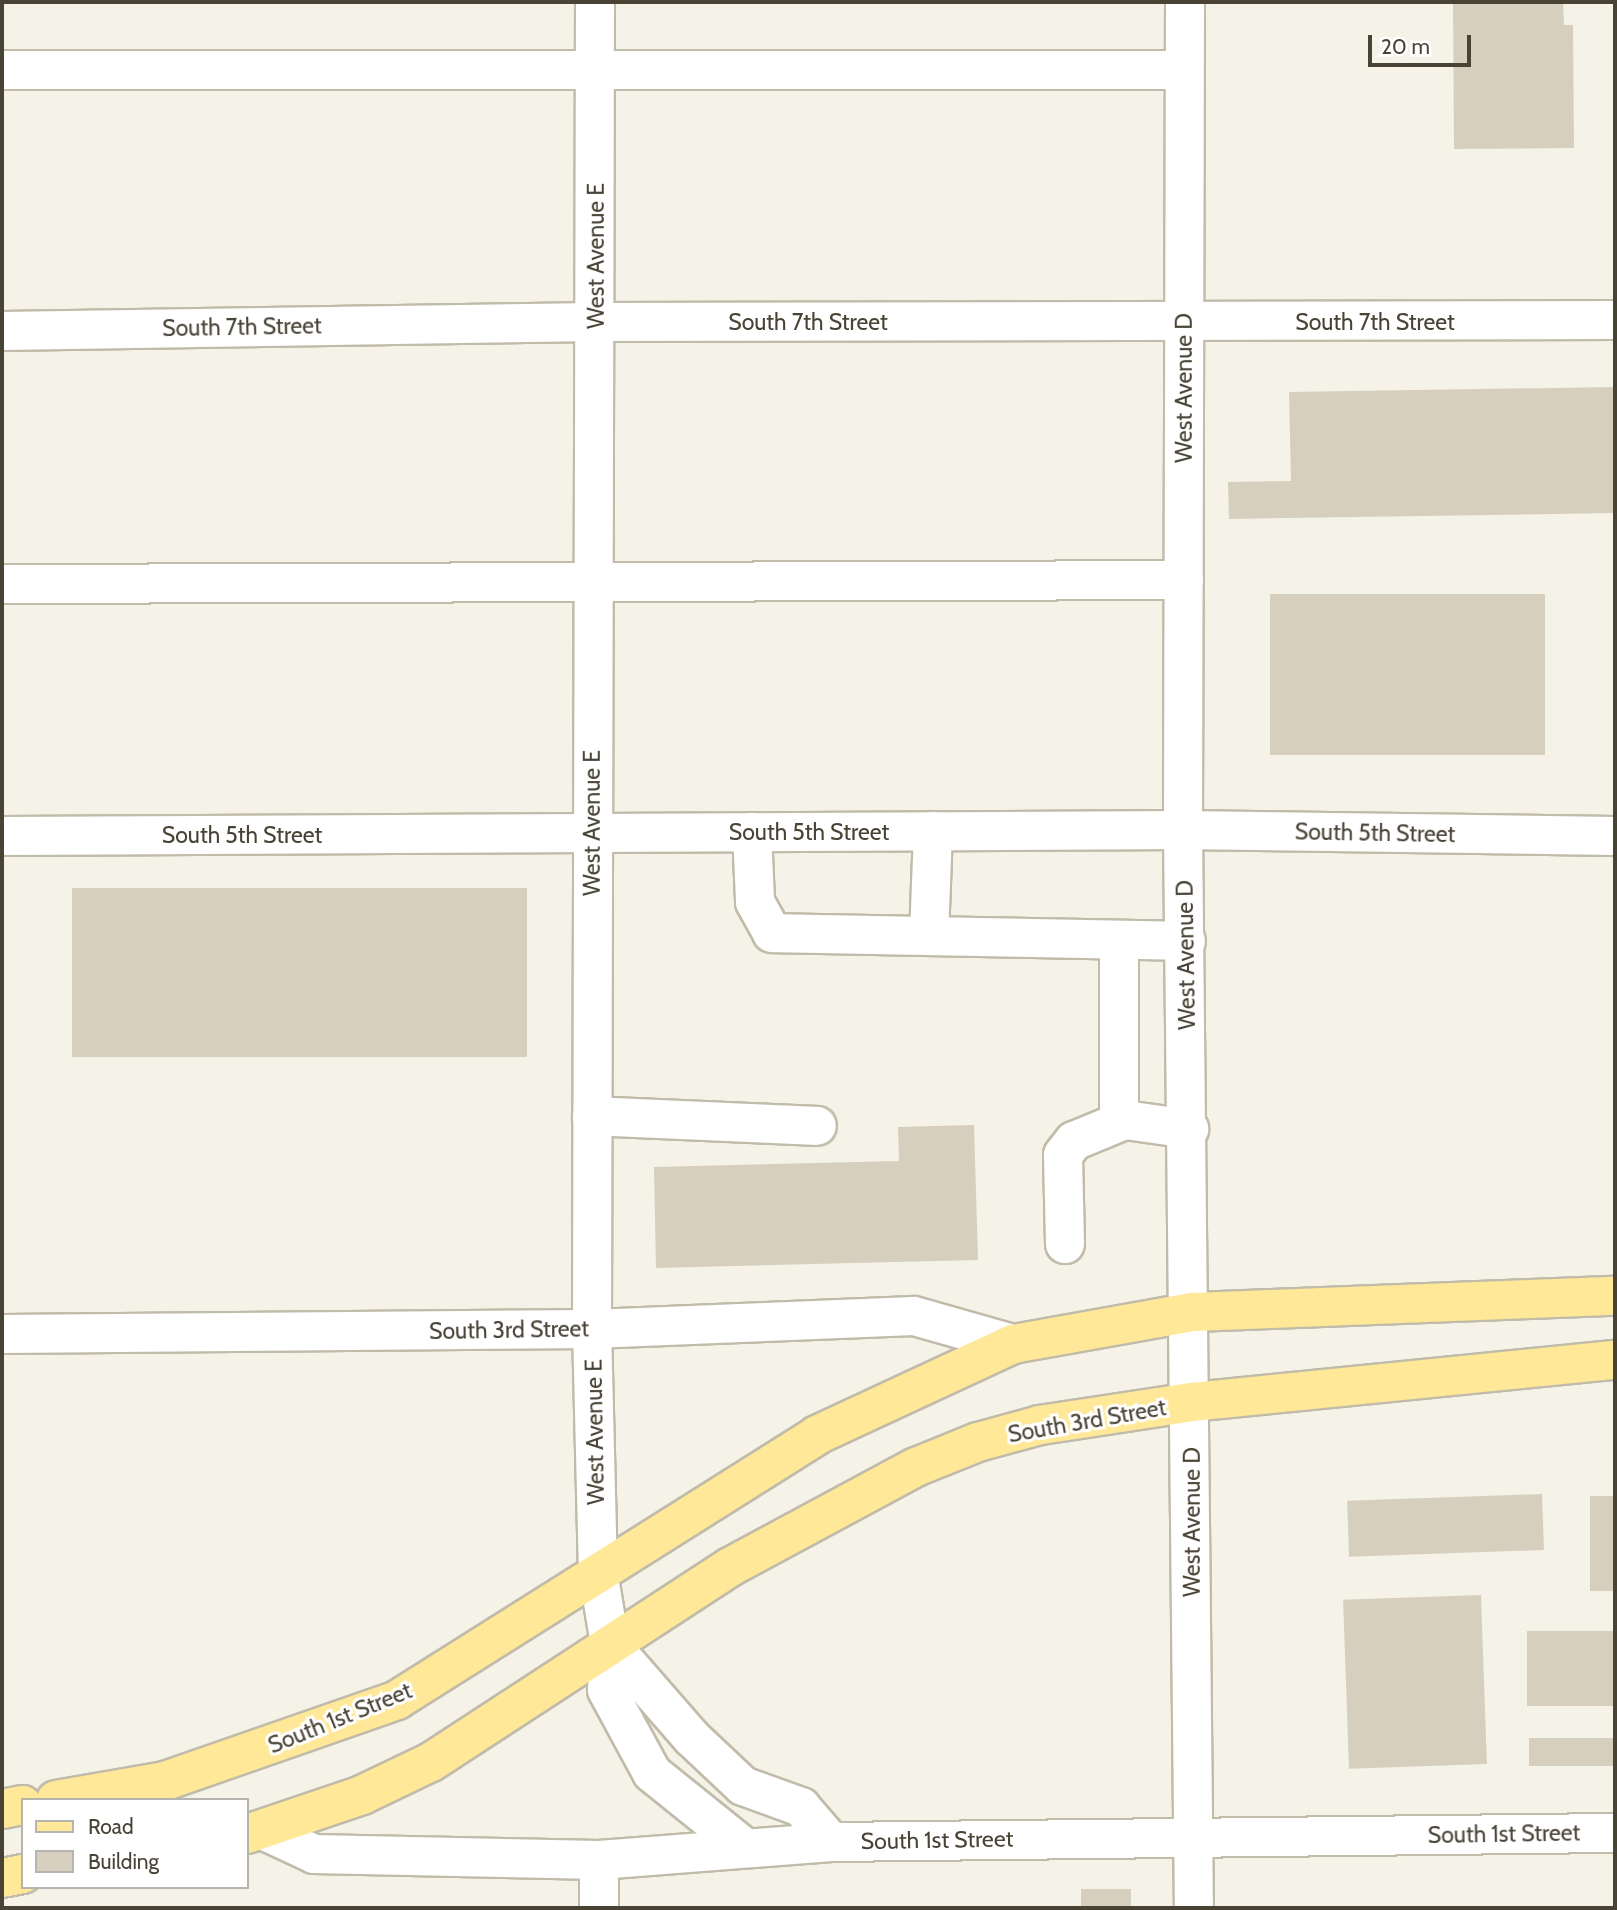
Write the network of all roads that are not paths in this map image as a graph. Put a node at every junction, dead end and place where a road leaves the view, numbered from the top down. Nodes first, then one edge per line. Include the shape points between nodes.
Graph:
1 (595, 2) edge
2 (1185, 2) edge
3 (2, 70) edge
4 (595, 70) junction
5 (1184, 70) junction
6 (1615, 320) edge
7 (596, 322) junction
8 (1185, 323) junction
9 (2, 331) edge
10 (1184, 580) junction
11 (594, 582) junction
12 (2, 584) edge
13 (1183, 830) junction
14 (933, 831) junction
15 (752, 832) junction
16 (591, 833) junction
17 (1615, 835) edge
18 (2, 836) edge
19 (929, 936) junction
20 (1119, 940) junction
21 (1185, 941) junction
22 (592, 1116) junction
23 (1125, 1120) junction
24 (817, 1126) dead end
25 (1189, 1129) junction
26 (1065, 1244) dead end
27 (1615, 1296) edge
28 (1192, 1312) junction
29 (592, 1329) junction
30 (2, 1334) edge
31 (1013, 1344) junction
32 (1615, 1360) edge
33 (1192, 1402) junction
34 (598, 1572) junction
35 (610, 1644) junction
36 (67, 1798) edge
37 (21, 1805) edge
38 (2, 1809) edge
39 (256, 1833) edge
40 (1615, 1833) edge
41 (1193, 1837) junction
42 (831, 1842) junction
43 (744, 1847) junction
44 (599, 1860) junction
45 (21, 1874) edge
46 (2, 1878) edge
47 (599, 1908) edge
48 (1194, 1908) edge

1 - 4 street, West Avenue E
2 - 5 street, West Avenue D
3 - 4 street
4 - 5 street
4 - 7 street, West Avenue E
5 - 8 street, West Avenue D
6 - 8 street, South 7th Street
7 - 8 street, South 7th Street
7 - 9 street, South 7th Street
7 - 11 street, West Avenue E
8 - 10 street, West Avenue D
10 - 11 street
10 - 13 street, West Avenue D
11 - 12 street
11 - 16 street, West Avenue E
13 - 14 street, South 5th Street
13 - 17 street, South 5th Street
13 - 21 street, West Avenue D
14 - 15 street, South 5th Street
14 - 19 street
15 - 16 street, South 5th Street
15 - 19 street via 754,902 772,933
16 - 18 street, South 5th Street
16 - 22 street, West Avenue E
19 - 20 street
20 - 21 street
20 - 23 street via 1119,1107
21 - 25 street, West Avenue D
22 - 24 street
22 - 29 street, West Avenue E
23 - 25 street
23 - 26 street via 1074,1141 1063,1155
25 - 28 street, West Avenue D
27 - 28 main road, South 3rd Street
28 - 31 main road, South 3rd Street
28 - 33 street, West Avenue D
29 - 30 street, South 3rd Street
29 - 31 street, South 3rd Street via 914,1316
29 - 34 street, West Avenue E
31 - 34 main road, South 3rd Street via 817,1435
32 - 33 main road, South 3rd Street
33 - 35 main road, South 3rd Street via 1040,1424 916,1467 766,1546
33 - 41 street, West Avenue D
34 - 35 street, West Avenue E
34 - 36 main road, South 1st Street via 397,1700 164,1781
35 - 39 main road, South 1st Street via 431,1762
35 - 42 street via 692,1738 743,1786 801,1807
35 - 43 street, West Avenue E via 607,1690 652,1773
37 - 38 main road
39 - 44 street, South 1st Street via 314,1854
40 - 41 street, South 1st Street
41 - 42 street, South 1st Street
41 - 48 street, West Avenue D
42 - 43 street, South 1st Street
43 - 44 street, South 1st Street
44 - 47 street
45 - 46 main road

